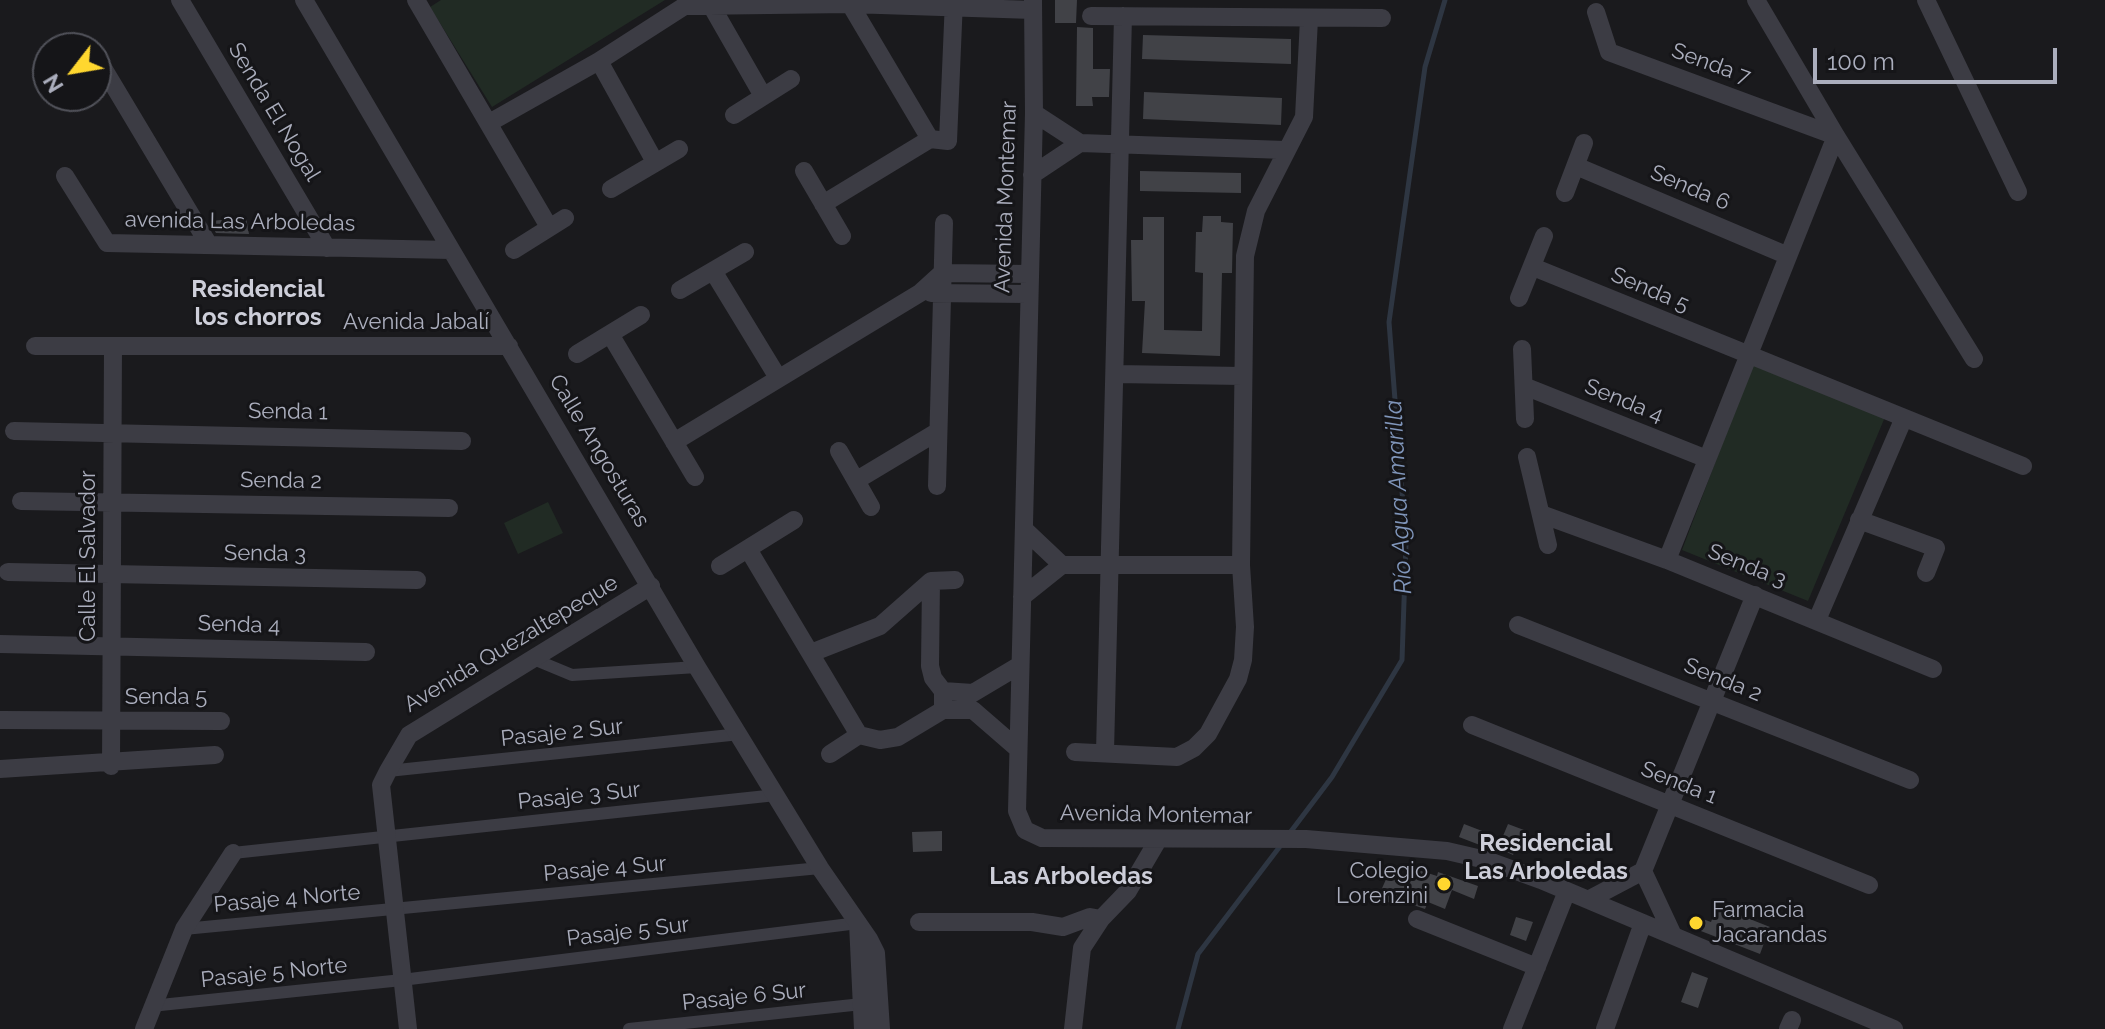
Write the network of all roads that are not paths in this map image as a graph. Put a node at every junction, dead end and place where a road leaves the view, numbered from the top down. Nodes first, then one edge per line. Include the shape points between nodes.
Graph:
1 (180, 0) edge
2 (304, 0) edge
3 (416, 0) edge
4 (1756, 0) edge
5 (1926, 0) edge
6 (700, 2) edge
7 (954, 2) edge
8 (850, 4) junction
9 (1033, 5) edge
10 (1596, 12) dead end
11 (1091, 16) dead end
12 (1123, 16) junction
13 (1382, 18) dead end
14 (1309, 19) junction
15 (599, 61) junction
16 (791, 79) dead end
17 (112, 83) edge
18 (763, 96) junction
19 (1034, 113) junction
20 (734, 115) dead end
21 (489, 123) junction
22 (1836, 136) junction
23 (1080, 143) junction
24 (1120, 143) junction
25 (1584, 143) dead end
26 (942, 147) junction
27 (679, 149) dead end
28 (1285, 150) junction
29 (655, 162) junction
30 (1576, 166) junction
31 (804, 171) dead end
32 (1032, 175) junction
33 (65, 176) dead end
34 (611, 189) dead end
35 (2018, 192) dead end
36 (1565, 193) dead end
37 (823, 204) junction
38 (944, 223) dead end
39 (842, 236) dead end
40 (1544, 236) dead end
41 (209, 245) junction
42 (327, 248) junction
43 (451, 250) junction
44 (514, 250) dead end
45 (745, 252) dead end
46 (1786, 255) junction
47 (1533, 267) junction
48 (713, 271) junction
49 (942, 273) junction
50 (1029, 274) junction
51 (680, 290) dead end
52 (920, 293) junction
53 (941, 294) junction
54 (1027, 294) junction
55 (1519, 298) dead end
56 (641, 315) dead end
57 (610, 334) junction
58 (35, 346) dead end
59 (113, 346) junction
60 (509, 346) junction
61 (1522, 349) dead end
62 (577, 354) dead end
63 (1749, 357) junction
64 (1974, 359) dead end
65 (1116, 374) junction
66 (777, 376) junction
67 (1242, 376) junction
68 (1524, 386) junction
69 (1525, 419) dead end
70 (1903, 420) junction
71 (14, 431) dead end
72 (112, 432) junction
73 (937, 432) junction
74 (462, 441) dead end
75 (674, 442) junction
76 (839, 451) dead end
77 (1527, 457) dead end
78 (1707, 459) junction
79 (2023, 466) dead end
80 (695, 477) dead end
81 (857, 480) junction
82 (937, 486) dead end
83 (21, 501) dead end
84 (112, 502) junction
85 (871, 507) dead end
86 (449, 508) dead end
87 (1541, 514) junction
88 (794, 520) dead end
89 (1859, 520) junction
90 (1025, 530) junction
91 (1548, 545) dead end
92 (748, 549) junction
93 (1667, 560) junction
94 (1111, 564) junction
95 (1062, 565) junction
96 (1241, 565) junction
97 (720, 566) dead end
98 (8, 572) dead end
99 (1926, 573) dead end
100 (112, 576) junction
101 (417, 580) dead end
102 (955, 580) dead end
103 (931, 581) junction
104 (651, 586) junction
105 (1755, 595) junction
106 (1022, 597) junction
107 (1817, 620) junction
108 (1518, 625) dead end
109 (0, 644) edge
110 (112, 645) junction
111 (366, 652) dead end
112 (811, 653) junction
113 (531, 658) junction
114 (1020, 665) junction
115 (697, 667) junction
116 (1933, 669) dead end
117 (990, 683) junction
118 (943, 701) junction
119 (1711, 701) junction
120 (0, 720) edge
121 (111, 721) junction
122 (221, 721) dead end
123 (988, 721) junction
124 (1472, 725) dead end
125 (740, 734) junction
126 (859, 735) junction
127 (1018, 749) junction
128 (1075, 752) dead end
129 (1105, 752) junction
130 (830, 754) dead end
131 (215, 755) dead end
132 (111, 763) junction
133 (0, 769) edge
134 (388, 771) junction
135 (1910, 780) dead end
136 (776, 795) junction
137 (1670, 805) junction
138 (387, 837) junction
139 (1158, 840) junction
140 (233, 853) joint
141 (820, 868) junction
142 (1643, 871) junction
143 (1869, 885) dead end
144 (1567, 891) junction
145 (1588, 900) junction
146 (394, 909) junction
147 (1101, 919) junction
148 (1417, 919) dead end
149 (919, 922) dead end
150 (858, 923) junction
151 (1643, 923) junction
152 (1063, 927) junction
153 (184, 929) junction
154 (1672, 933) junction
155 (1082, 948) junction
156 (1537, 967) junction
157 (402, 980) junction
158 (862, 1004) junction
159 (151, 1006) junction
160 (144, 1029) edge
161 (408, 1029) edge
162 (629, 1029) edge
163 (863, 1029) edge
164 (881, 1029) edge
165 (1073, 1029) edge
166 (1512, 1029) edge
167 (1605, 1029) edge
168 (1894, 1029) edge

1 - 42 street, Senda El Nogal
2 - 43 street, Calle Angosturas
3 - 21 street
4 - 22 street
5 - 35 street
6 - 8 street
6 - 15 street
6 - 18 street
7 - 8 street
7 - 9 street
7 - 26 street
8 - 26 street
9 - 19 street, Avenida Montemar
10 - 22 street, Senda 7 via 1609,52
11 - 12 street
12 - 14 street
12 - 24 street
13 - 14 street
14 - 28 street via 1304,117
15 - 21 street
15 - 29 street
16 - 18 street
17 - 41 street
18 - 20 street
19 - 23 street
19 - 32 street, Avenida Montemar
21 - 44 street via 557,223
22 - 46 street
22 - 64 street
23 - 24 street
23 - 32 street
24 - 28 street
24 - 65 street
25 - 30 street
26 - 37 street
27 - 29 street
28 - 67 street via 1248,232
29 - 34 street
30 - 36 street
30 - 46 street, Senda 6
31 - 37 street
32 - 50 street, Avenida Montemar
33 - 41 street, avenida Las Arboledas via 107,243
37 - 39 street
38 - 49 street
40 - 47 street
41 - 42 street, avenida Las Arboledas
42 - 43 street, avenida Las Arboledas
43 - 60 street, Calle Angosturas
45 - 48 street
46 - 63 street
47 - 55 street
47 - 63 street, Senda 5
48 - 51 street
48 - 66 street
49 - 50 street
49 - 52 street
49 - 53 street
50 - 54 street, Avenida Montemar
52 - 53 street
52 - 66 street
53 - 54 street
53 - 73 street
54 - 90 street, Avenida Montemar
56 - 57 street
57 - 62 street
57 - 75 street
58 - 59 street, Avenida Jabalí
59 - 60 street, Avenida Jabalí
59 - 72 street, Calle El Salvador
60 - 104 street, Calle Angosturas
61 - 68 street
63 - 70 street, Senda 5
63 - 78 street
65 - 67 street
65 - 94 street
66 - 75 street
67 - 96 street
68 - 69 street
68 - 78 street, Senda 4
70 - 79 street, Senda 5
70 - 89 street
71 - 72 street, Senda 1
72 - 74 street, Senda 1
72 - 84 street, Calle El Salvador
73 - 81 street
73 - 82 street
75 - 80 street
76 - 81 street
77 - 87 street
78 - 93 street
81 - 85 street
83 - 84 street, Senda 2
84 - 86 street, Senda 2
84 - 100 street, Calle El Salvador
87 - 91 street
87 - 93 street, Senda 3
88 - 92 street
89 - 99 street via 1936,548
89 - 107 street
90 - 95 street
90 - 106 street, Avenida Montemar
92 - 97 street
92 - 112 street
93 - 105 street, Senda 3
94 - 95 street
94 - 96 street
94 - 129 street
95 - 106 street
96 - 129 street via 1243,660 1230,698 1208,734 1177,757
98 - 100 street, Senda 3
100 - 101 street, Senda 3
100 - 110 street, Calle El Salvador
102 - 103 street
103 - 112 street via 880,626
103 - 118 street via 930,666
104 - 113 street, Avenida Quezaltepeque
104 - 115 street, Calle Angosturas
105 - 107 street, Senda 3
105 - 119 street
106 - 114 street, Avenida Montemar
107 - 116 street, Senda 3
108 - 119 street, Senda 2
109 - 110 street, Senda 4
110 - 111 street, Senda 4
110 - 121 street, Calle El Salvador
112 - 126 street
113 - 115 street via 572,675
113 - 134 street, Avenida Quezaltepeque via 409,735
114 - 117 street
114 - 127 street, Avenida Montemar
115 - 125 street, Calle Angosturas
117 - 118 street
117 - 123 street via 985,699
118 - 123 street
118 - 126 street via 898,737
119 - 135 street, Senda 2
119 - 137 street
120 - 121 street, Senda 5
121 - 122 street, Senda 5
121 - 132 street, Calle El Salvador
123 - 127 street
124 - 137 street, Senda 1
125 - 134 street, Pasaje 2 Sur
125 - 136 street, Calle Angosturas
126 - 130 street
127 - 139 street, Avenida Montemar via 1017,811 1033,836
128 - 129 street
131 - 132 street
132 - 133 street
134 - 138 street, Avenida Quezaltepeque via 381,785
136 - 138 street, Pasaje 3 Sur
136 - 141 street, Calle Angosturas
137 - 142 street
137 - 143 street, Senda 1
138 - 140 street, Pasaje 3 Sur
138 - 146 street, Avenida Quezaltepeque
139 - 144 street, Avenida Montemar via 1306,839 1447,851
139 - 147 street via 1128,891
140 - 153 street
141 - 146 street, Pasaje 4 Sur
141 - 150 street, Calle Angosturas
142 - 145 street
142 - 154 street
144 - 145 street, Avenida Montemar
144 - 156 street
145 - 151 street, Avenida Montemar
146 - 153 street, Pasaje 4 Norte
146 - 157 street, Avenida Quezaltepeque
147 - 152 street via 1090,917
147 - 155 street
148 - 156 street
149 - 152 street
150 - 157 street, Pasaje 5 Sur
150 - 158 street
150 - 164 street, Calle Angosturas via 876,953
151 - 154 street, Avenida Montemar
151 - 167 street
152 - 155 street via 1073,946
153 - 159 street
154 - 168 street, Avenida Montemar
155 - 165 street
156 - 166 street
157 - 159 street, Pasaje 5 Norte
157 - 161 street, Avenida Quezaltepeque
158 - 162 street, Pasaje 6 Sur
158 - 163 street
159 - 160 street

